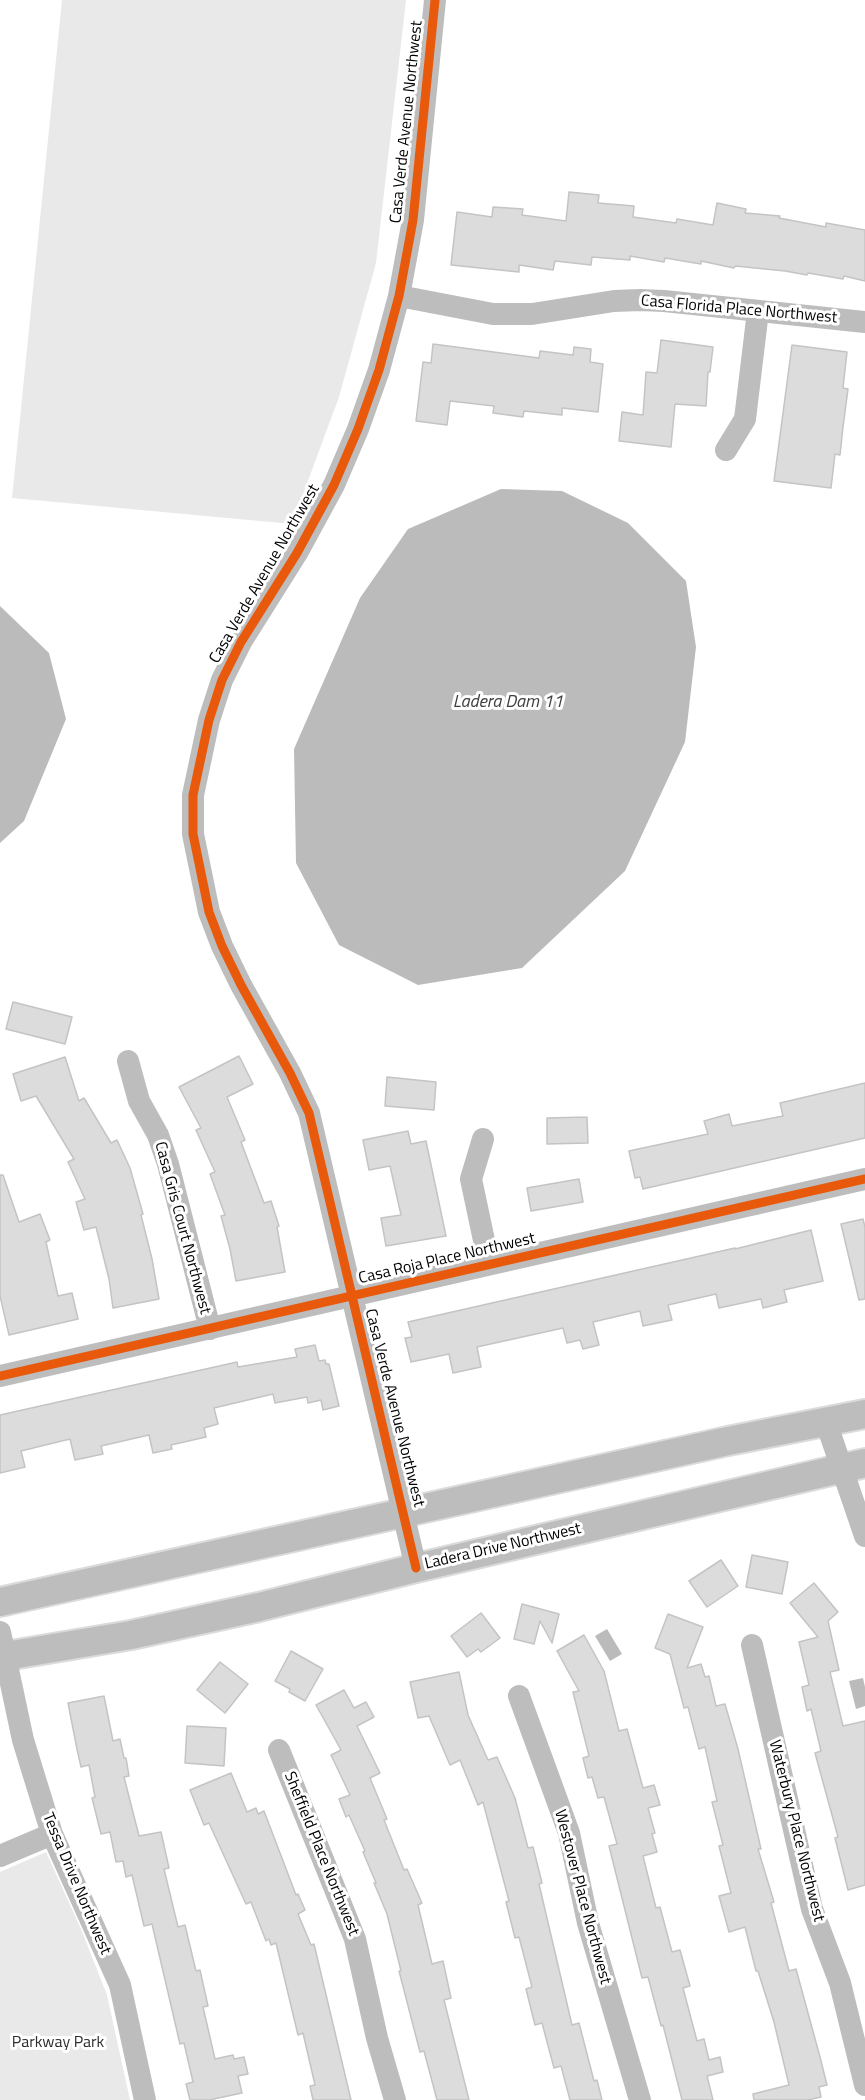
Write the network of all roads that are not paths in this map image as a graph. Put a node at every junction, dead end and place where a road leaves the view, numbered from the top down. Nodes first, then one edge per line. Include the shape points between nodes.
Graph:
1 (435, 0) edge
2 (399, 296) junction
3 (758, 310) junction
4 (865, 322) edge
5 (726, 450) dead end
6 (128, 1061) dead end
7 (483, 1139) dead end
8 (865, 1179) edge
9 (489, 1264) junction
10 (351, 1297) junction
11 (210, 1329) junction
12 (0, 1376) edge
13 (865, 1414) edge
14 (826, 1422) junction
15 (853, 1465) edge
16 (404, 1514) junction
17 (865, 1536) edge
18 (416, 1568) junction
19 (0, 1602) edge
20 (752, 1645) dead end
21 (2, 1648) edge
22 (519, 1696) dead end
23 (279, 1749) dead end
24 (52, 1834) junction
25 (0, 1856) edge
26 (865, 2085) edge
27 (146, 2100) edge
28 (395, 2100) edge
29 (640, 2100) edge

1 - 2 street, Casa Verde Avenue Northwest via 413,220
2 - 3 street, Casa Florida Place Northwest via 493,314 532,314 640,300
2 - 10 street, Casa Verde Avenue Northwest via 379,370 334,485 297,553 240,642 222,680 193,795 193,834 209,912 236,975 309,1113
3 - 4 street, Casa Florida Place Northwest
3 - 5 street via 745,419
6 - 11 street, Casa Gris Court Northwest via 139,1101 158,1135 168,1164
7 - 9 street via 471,1179
8 - 9 street, Casa Roja Place Northwest
9 - 10 street, Casa Roja Place Northwest
10 - 11 street, Casa Roja Place Northwest
10 - 16 street, Casa Verde Avenue Northwest
11 - 12 street, Casa Roja Place Northwest
13 - 14 main road
14 - 15 street
14 - 16 main road
15 - 17 street via 856,1514
15 - 18 main road, Ladera Drive Northwest
16 - 18 street, Casa Verde Avenue Northwest
16 - 19 main road
18 - 21 main road, Ladera Drive Northwest via 131,1635
20 - 26 street, Waterbury Place Northwest via 812,1909 840,1983
21 - 24 street, Tessa Drive Northwest via 23,1740
22 - 29 street, Westover Place Northwest via 569,1833 588,1923
23 - 28 street, Sheffield Place Northwest via 355,1939
24 - 25 street
24 - 27 street, Tessa Drive Northwest via 120,1985

